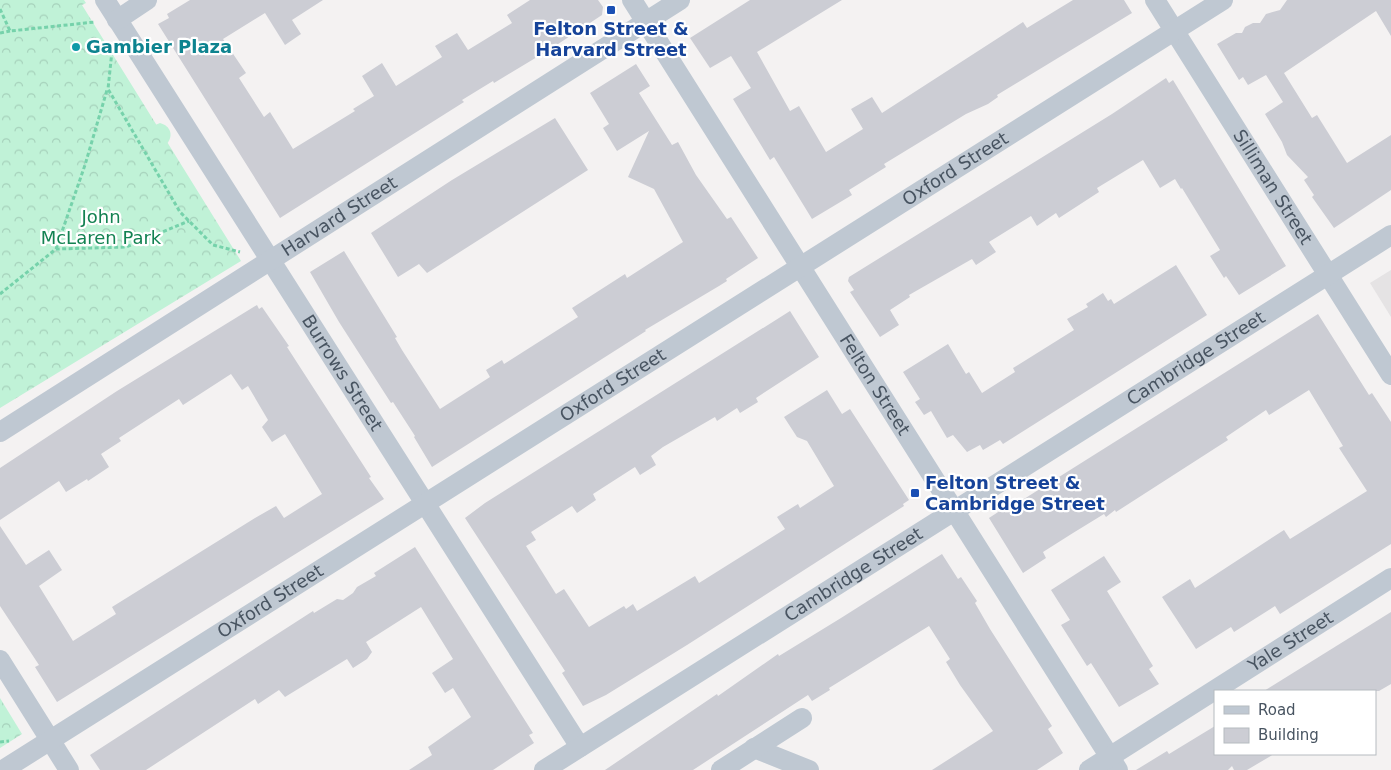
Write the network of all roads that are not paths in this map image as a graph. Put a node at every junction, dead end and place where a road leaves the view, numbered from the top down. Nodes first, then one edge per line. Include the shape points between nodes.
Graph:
1 (105, 0) edge
2 (148, 0) edge
3 (632, 0) edge
4 (680, 0) edge
5 (1155, 0) edge
6 (1223, 0) edge
7 (117, 20) junction
8 (645, 21) junction
9 (1175, 31) junction
10 (1391, 235) edge
11 (271, 260) junction
12 (801, 268) junction
13 (1327, 275) junction
14 (1391, 375) edge
15 (0, 432) edge
16 (427, 504) junction
17 (955, 511) junction
18 (1391, 578) edge
19 (0, 660) edge
20 (1223, 690) edge
21 (1214, 696) edge
22 (802, 718) dead end
23 (51, 740) junction
24 (580, 747) junction
25 (754, 748) junction
26 (1114, 763) edge
27 (3, 770) edge
28 (69, 770) edge
29 (544, 770) edge
30 (721, 770) edge
31 (809, 770) edge
32 (1089, 770) edge

1 - 7 street, Burrows Street
2 - 7 street
3 - 8 street, Felton Street
4 - 8 street, Harvard Street
5 - 9 street, Silliman Street
6 - 9 street, Oxford Street
7 - 11 street, Burrows Street
8 - 11 street, Harvard Street
8 - 12 street, Felton Street
9 - 12 street, Oxford Street
9 - 13 street, Silliman Street
10 - 13 street, Cambridge Street
11 - 15 street, Harvard Street
11 - 16 street, Burrows Street
12 - 16 street, Oxford Street
12 - 17 street, Felton Street
13 - 14 street, Silliman Street
13 - 17 street, Cambridge Street
16 - 23 street, Oxford Street
16 - 24 street, Burrows Street
17 - 24 street, Cambridge Street
17 - 26 street, Felton Street
18 - 20 street, Yale Street
19 - 23 street
21 - 26 street, Yale Street
22 - 25 street
23 - 27 street, Oxford Street
23 - 28 street
24 - 29 street, Cambridge Street
25 - 30 street
25 - 31 street
26 - 32 street, Yale Street

